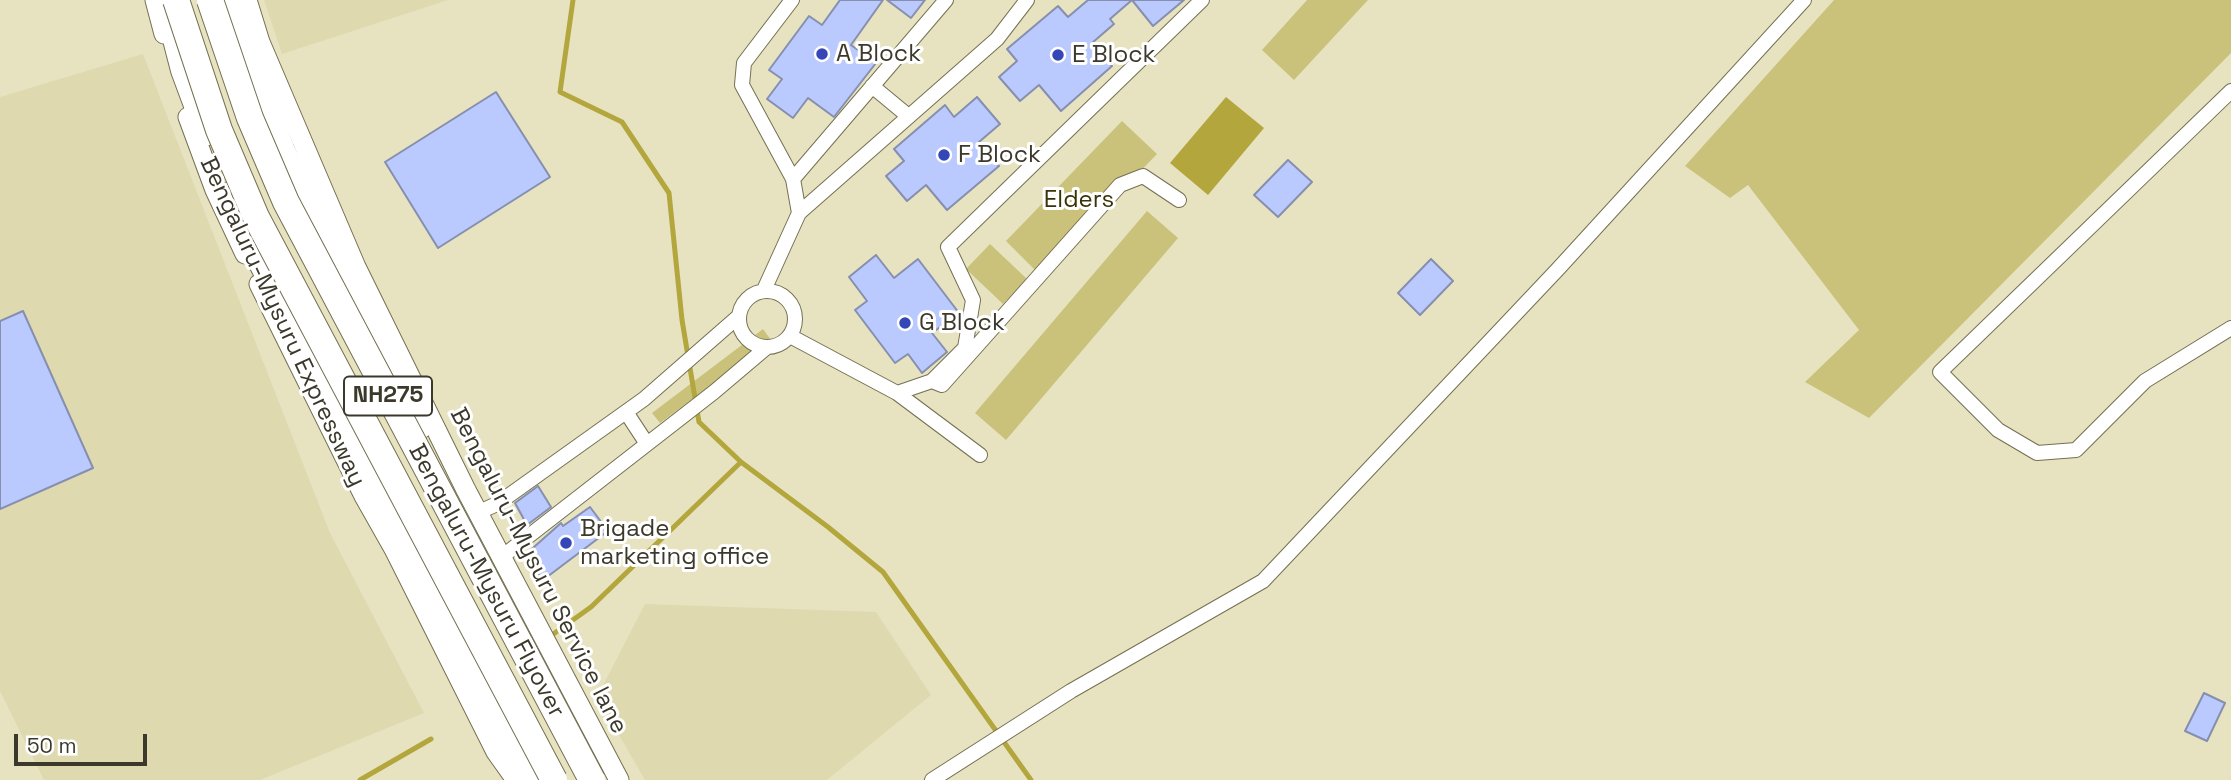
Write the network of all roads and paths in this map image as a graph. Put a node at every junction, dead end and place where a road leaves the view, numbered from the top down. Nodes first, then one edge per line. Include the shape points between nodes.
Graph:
1 (155, 0) edge
2 (165, 0) edge
3 (176, 0) edge
4 (210, 0) edge
5 (229, 0) edge
6 (247, 0) edge
7 (792, 0) edge
8 (946, 0) edge
9 (1027, 0) edge
10 (1202, 0) edge
11 (1804, 0) edge
12 (872, 86) junction
13 (2231, 91) edge
14 (263, 100) junction
15 (907, 115) junction
16 (203, 122) junction
17 (793, 179) junction
18 (1179, 200) dead end
19 (799, 213) junction
20 (764, 290) junction
21 (739, 316) junction
22 (2231, 328) edge
23 (790, 336) junction
24 (766, 348) junction
25 (932, 381) junction
26 (897, 393) junction
27 (626, 412) junction
28 (333, 417) junction
29 (646, 444) junction
30 (980, 455) dead end
31 (479, 512) junction
32 (503, 556) junction
33 (516, 780) edge
34 (535, 780) edge
35 (554, 780) edge
36 (592, 780) edge
37 (606, 780) edge
38 (619, 780) edge
39 (932, 780) edge

1 - 28 street, Bengaluru-Mysuru Expressway / NH275 via 184,104 215,190
2 - 16 highway, Bengaluru-Mysuru Expressway / NH275
3 - 35 highway, Bengaluru-Mysuru Expressway / NH275, bridge via 219,130 256,217
4 - 36 highway, Bengaluru-Mysuru Flyover / NH275, bridge via 250,118 286,202
5 - 14 highway, NH275
6 - 31 street, Bengaluru-Mysuru Service lane / NH275 via 260,42 356,267
7 - 17 street via 744,63 742,85
8 - 12 street
9 - 15 street via 997,39
10 - 25 street via 948,247 974,300 965,348
11 - 39 street via 1263,581
12 - 15 street
12 - 17 street
13 - 22 street via 1940,372 1998,430 2037,453 2076,450 2145,381
14 - 16 highway
14 - 37 highway, NH275 via 340,273
15 - 19 street
16 - 28 highway, Bengaluru-Mysuru Expressway / NH275
17 - 19 street
18 - 25 street via 1143,176 1120,185 942,385
19 - 20 street
20 - 21 street via 747,299
20 - 23 street via 789,301 796,318
21 - 24 street via 739,326 749,341
21 - 27 street
23 - 24 street
23 - 26 street
24 - 29 street
25 - 26 street
26 - 30 street
27 - 29 street
27 - 31 street via 497,504
28 - 33 street, Bengaluru-Mysuru Expressway / NH275 via 496,752
28 - 34 highway, Bengaluru-Mysuru Expressway / NH275
29 - 32 street
31 - 32 street, Bengaluru-Mysuru Service lane / NH275
32 - 38 street, Bengaluru-Mysuru Service lane / NH275

